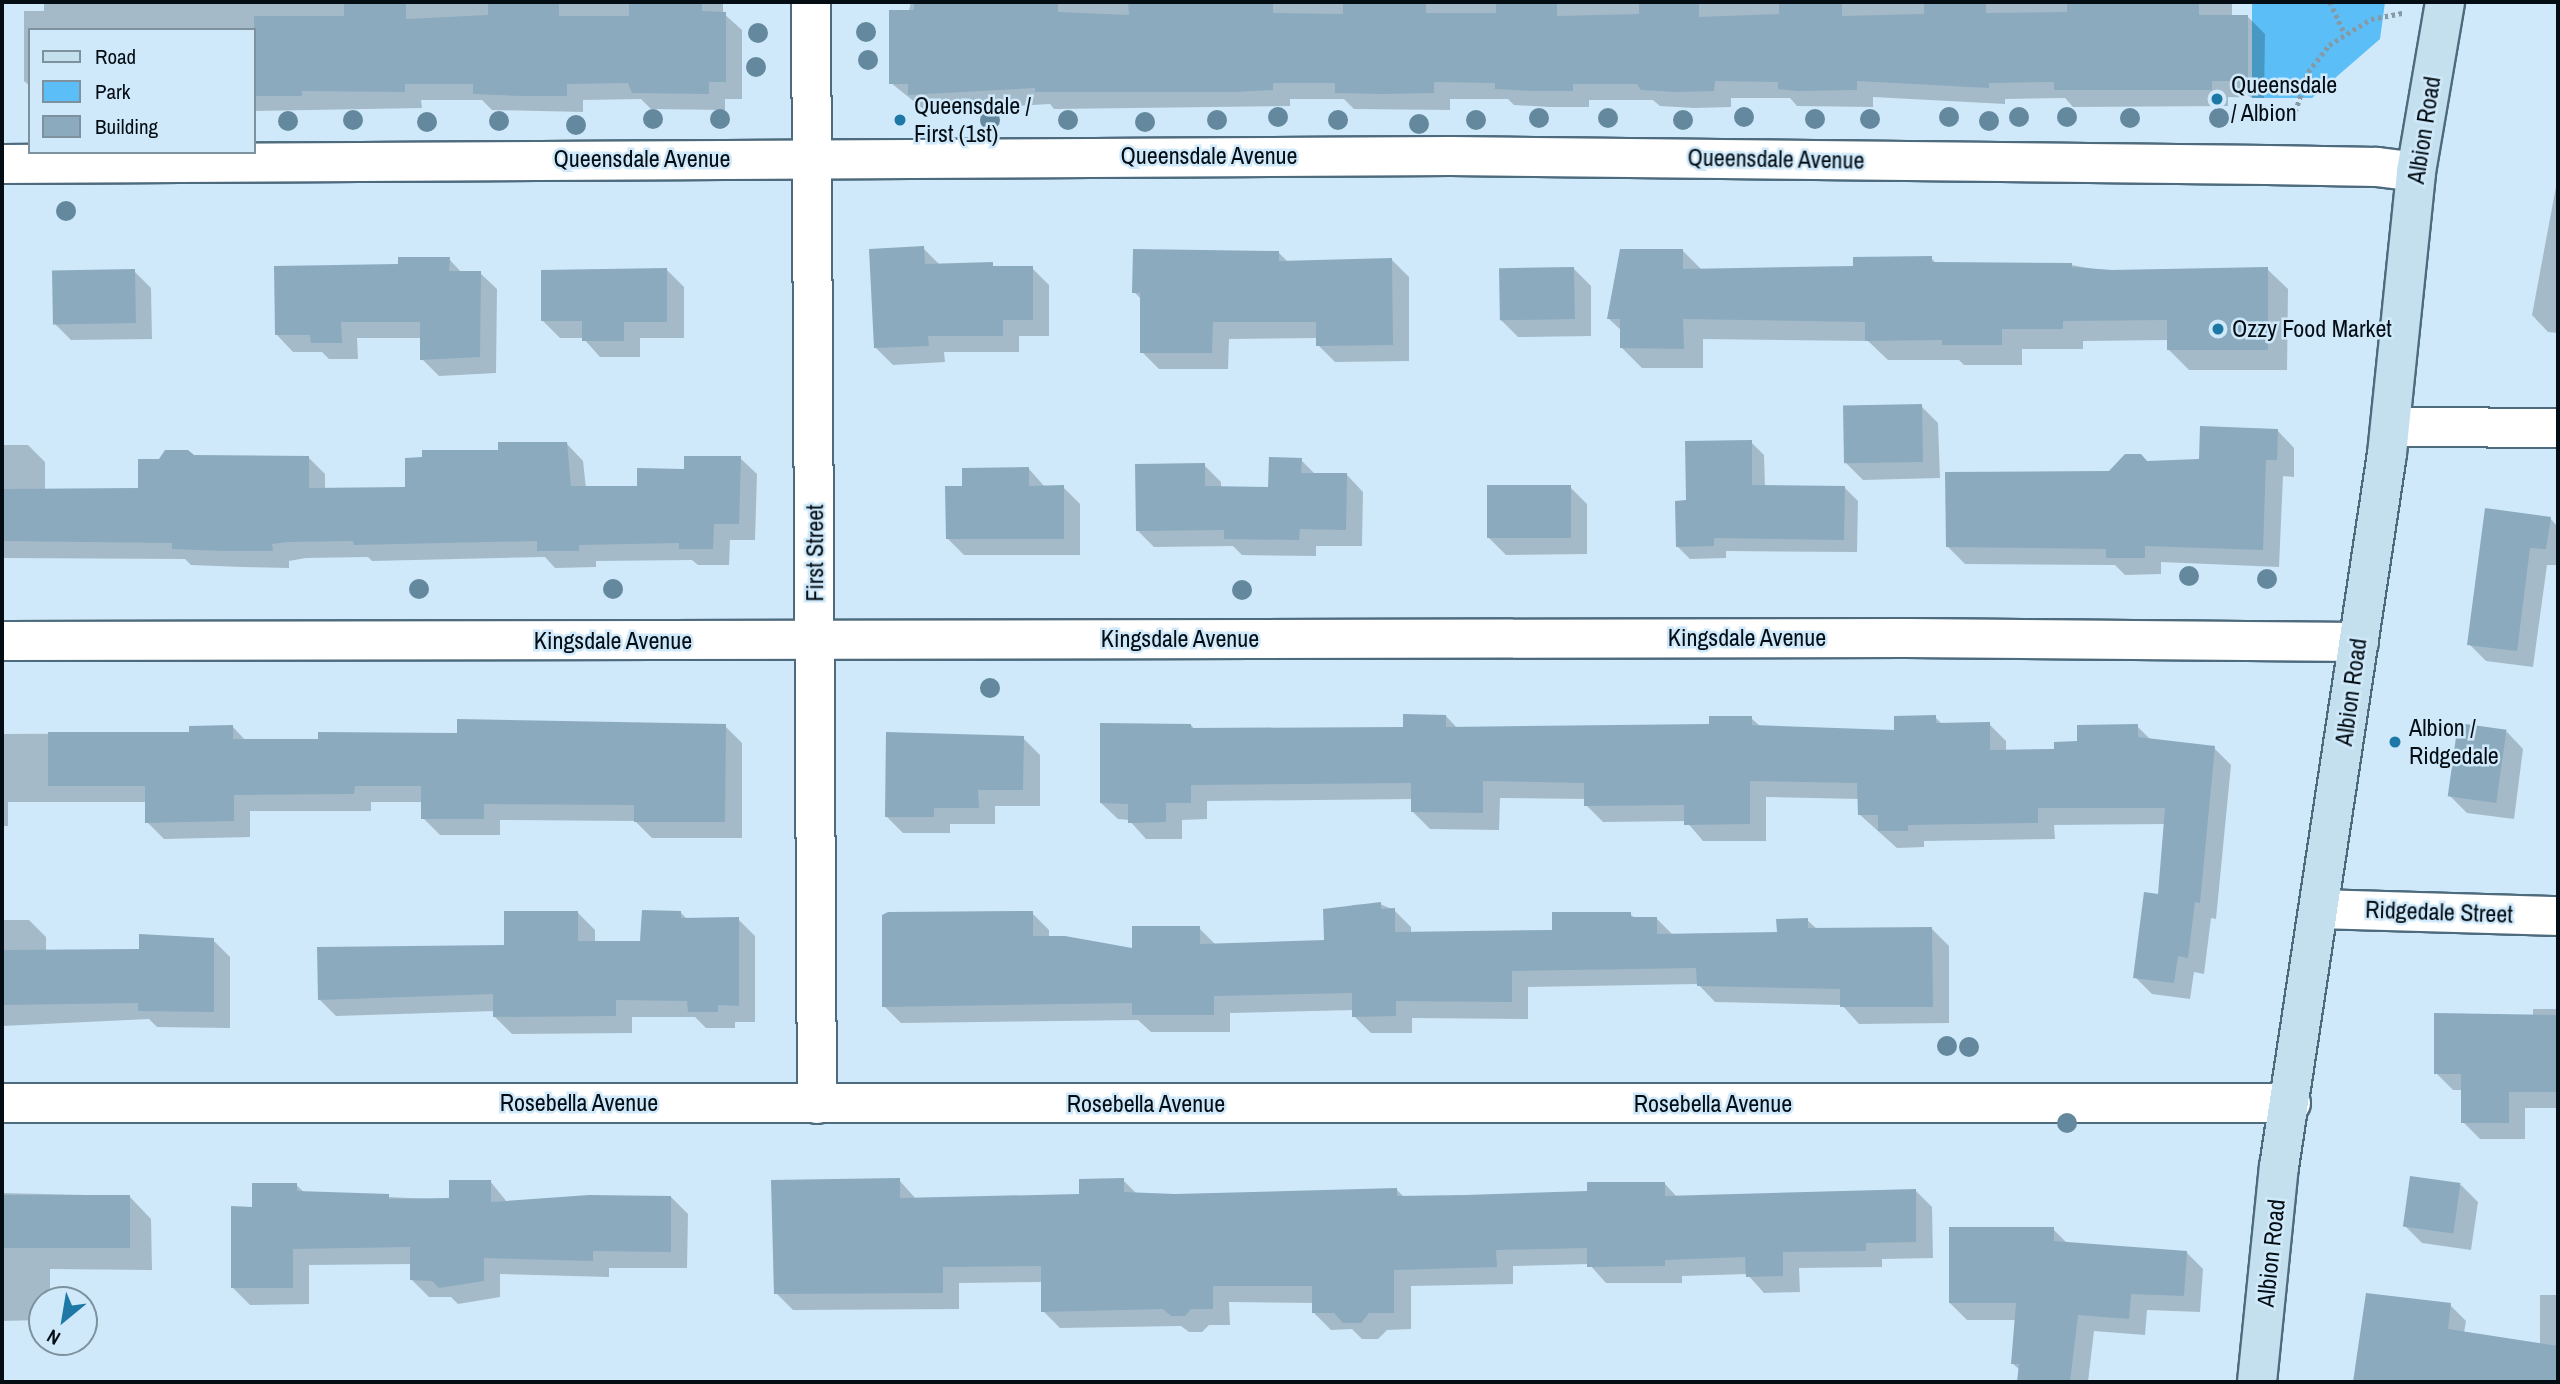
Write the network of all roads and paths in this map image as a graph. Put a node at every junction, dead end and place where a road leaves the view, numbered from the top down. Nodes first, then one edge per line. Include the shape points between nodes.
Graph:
1 (811, 2) edge
2 (2330, 2) edge
3 (2445, 2) edge
4 (2407, 12) dead end
5 (2345, 34) junction
6 (2295, 112) dead end
7 (813, 158) junction
8 (2, 164) edge
9 (2416, 172) junction
10 (2391, 427) junction
11 (2558, 428) edge
12 (816, 640) junction
13 (2, 641) edge
14 (2359, 642) junction
15 (2320, 909) junction
16 (2558, 916) edge
17 (2, 1103) edge
18 (2291, 1103) junction
19 (817, 1104) junction
20 (2257, 1382) edge

1 - 7 street, First Street
2 - 5 path
3 - 9 street, Albion Road
4 - 5 path via 2371,19
5 - 6 path via 2329,44 2308,72
7 - 8 street, Queensdale Avenue
7 - 9 street, Queensdale Avenue via 1492,156 2267,165
7 - 12 street, First Street
9 - 10 street, Albion Road
10 - 11 street
10 - 14 street, Albion Road
12 - 13 street, Kingsdale Avenue
12 - 14 street, Kingsdale Avenue
12 - 19 street, First Street
14 - 15 street, Albion Road
15 - 16 street, Ridgedale Street
15 - 18 street, Albion Road
17 - 19 street, Rosebella Avenue
18 - 19 street, Rosebella Avenue
18 - 20 street, Albion Road via 2279,1167

